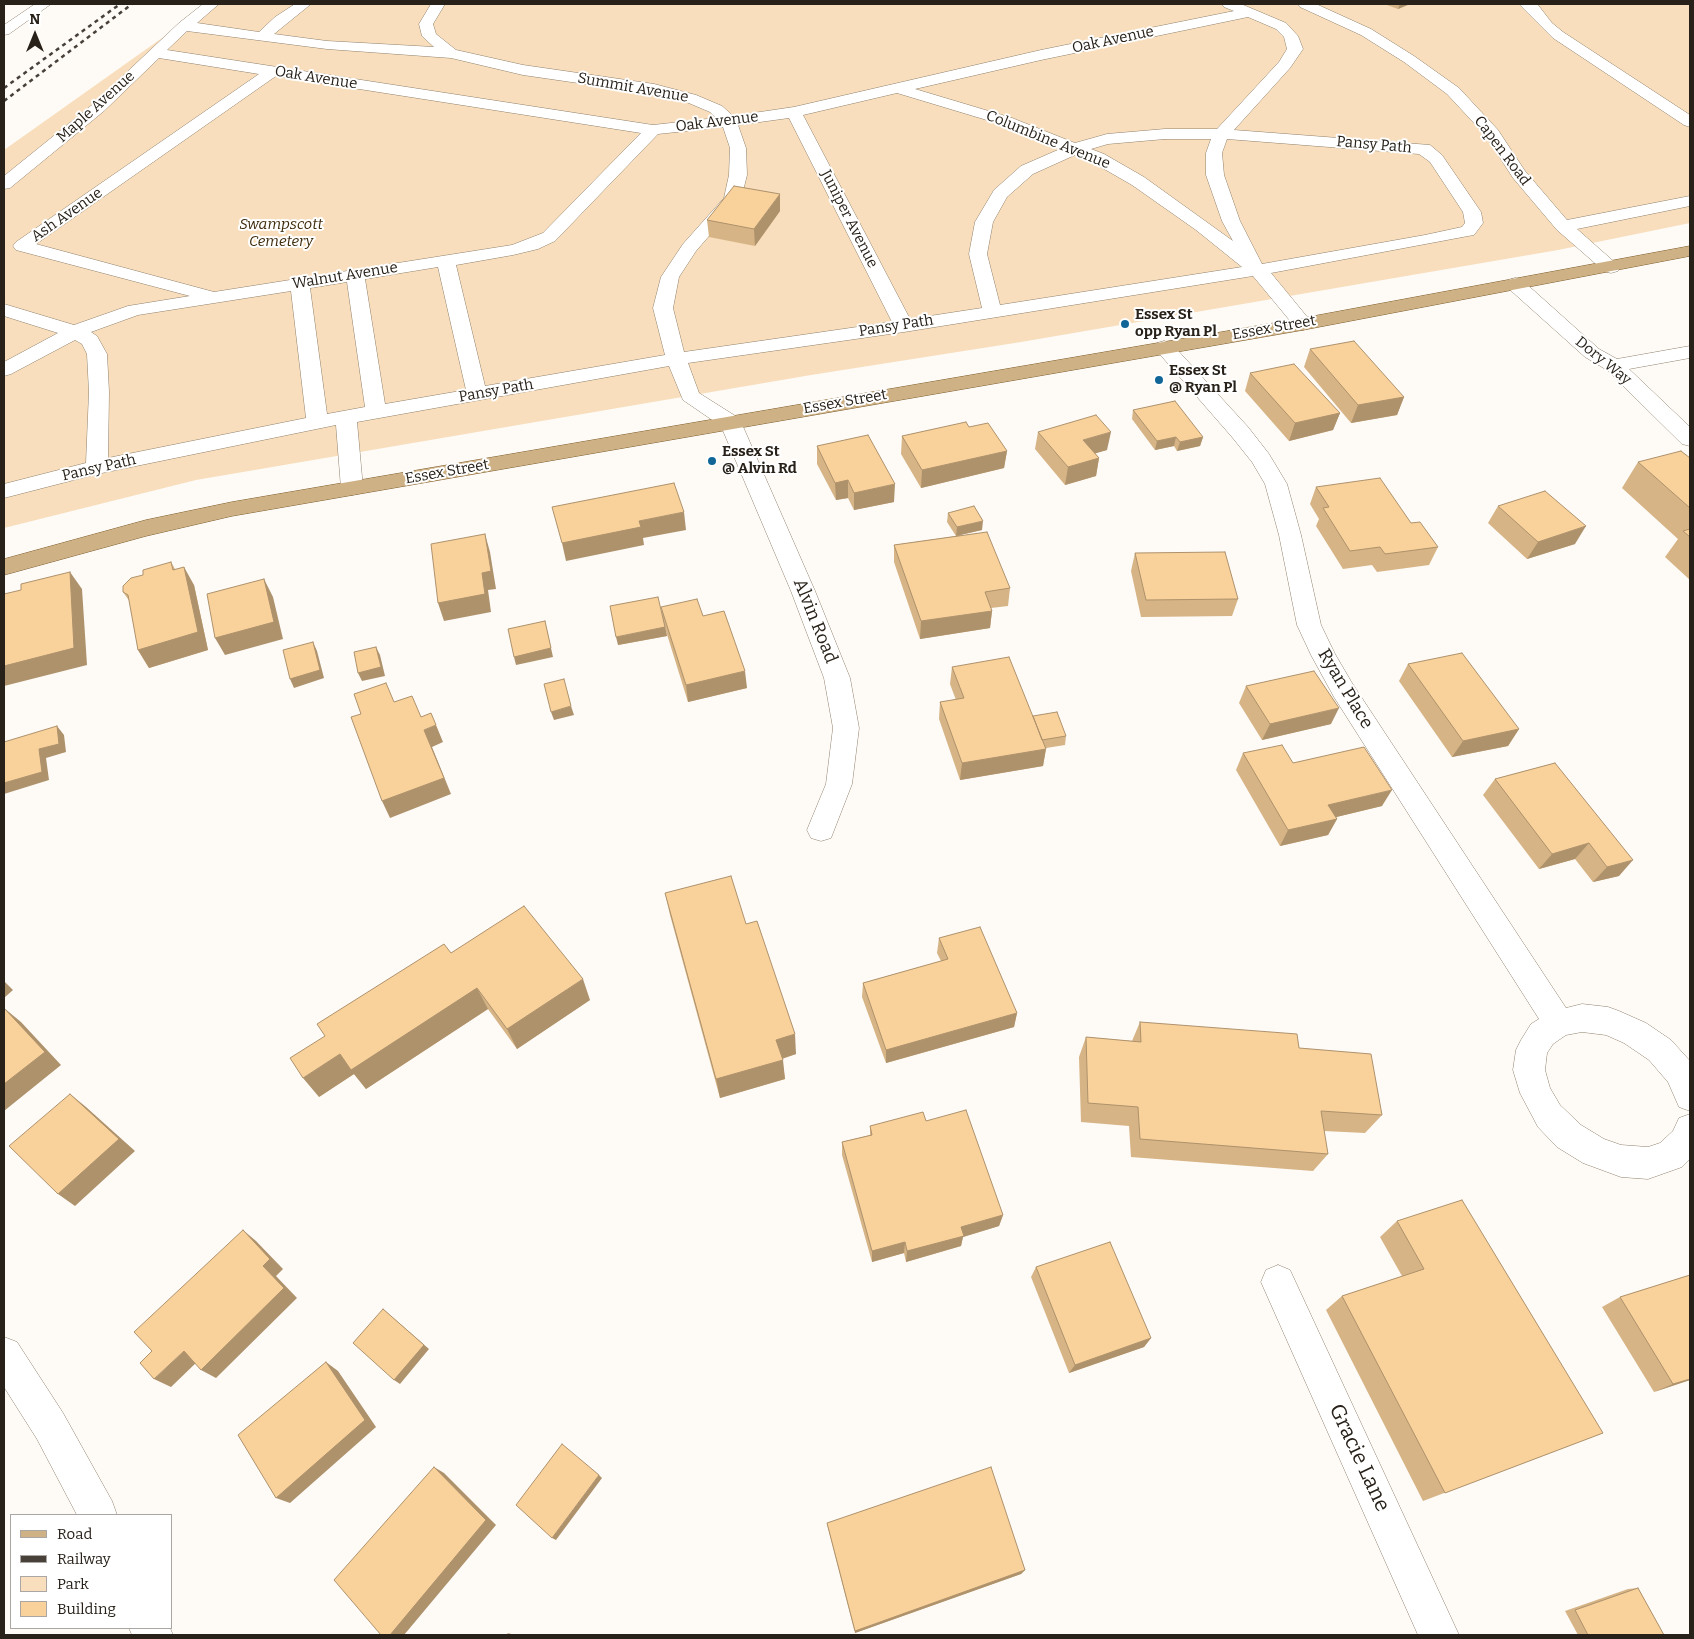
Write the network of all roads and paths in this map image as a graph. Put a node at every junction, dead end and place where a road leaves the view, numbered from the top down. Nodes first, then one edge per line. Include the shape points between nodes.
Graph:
1 (44, 4) edge
2 (212, 4) edge
3 (304, 4) edge
4 (438, 4) edge
5 (1230, 4) edge
6 (1305, 4) edge
7 (1526, 4) edge
8 (1250, 12) junction
9 (184, 26) junction
10 (4, 31) edge
11 (263, 36) junction
12 (156, 53) junction
13 (451, 53) junction
14 (273, 71) junction
15 (898, 89) junction
16 (794, 112) junction
17 (729, 121) junction
18 (1690, 122) edge
19 (653, 130) junction
20 (1221, 134) junction
21 (1073, 149) junction
22 (4, 184) edge
23 (1690, 201) edge
24 (1563, 226) junction
25 (1690, 251) edge
26 (446, 260) junction
27 (1611, 267) junction
28 (1258, 270) junction
29 (355, 274) junction
30 (300, 283) junction
31 (1515, 284) junction
32 (213, 296) junction
33 (4, 310) edge
34 (992, 310) junction
35 (1303, 324) junction
36 (904, 326) junction
37 (75, 332) junction
38 (1164, 347) junction
39 (1690, 352) edge
40 (676, 359) junction
41 (1614, 366) junction
42 (4, 370) edge
43 (477, 395) junction
44 (376, 412) junction
45 (346, 417) junction
46 (317, 422) junction
47 (730, 422) junction
48 (1690, 439) edge
49 (97, 467) junction
50 (352, 488) junction
51 (4, 492) edge
52 (4, 567) edge
53 (822, 830) dead end
54 (1559, 1023) junction
55 (1690, 1096) edge
56 (1690, 1129) edge
57 (1278, 1282) dead end
58 (4, 1355) edge
59 (97, 1514) edge
60 (1439, 1635) edge

1 - 10 street
2 - 9 street, Maple Avenue
3 - 11 street
4 - 13 street, Summit Avenue via 426,24 429,36
5 - 8 street
6 - 24 street, Capen Road via 1366,32 1453,91 1492,133 1519,174
7 - 18 street via 1558,35
8 - 15 street, Oak Avenue via 1040,55
8 - 20 street, Columbine Avenue via 1281,26 1291,36 1296,49
9 - 11 street
9 - 12 street, Maple Avenue
11 - 13 street
12 - 14 street, Oak Avenue
12 - 22 street, Maple Avenue via 98,108
13 - 17 street, Summit Avenue via 523,70 681,95 716,108
14 - 19 street, Oak Avenue
14 - 32 street, Ash Avenue via 22,246
15 - 16 street, Oak Avenue
15 - 21 street, Columbine Avenue via 1006,121
16 - 17 street, Oak Avenue
16 - 36 street, Juniper Avenue
17 - 19 street, Oak Avenue
17 - 40 street via 738,148 738,175 732,199 689,248 670,277 663,308
19 - 26 street, Walnut Avenue via 549,237 532,246
20 - 21 street, Pansy Path via 1139,135 1107,139
20 - 28 street, Columbine Avenue via 1214,153 1215,175 1231,221
20 - 28 street, Pansy Path via 1424,149 1436,159 1472,212 1474,223 1468,231
21 - 28 street, Columbine Avenue via 1098,158 1138,181
21 - 34 street, Pansy Path via 1027,170 1000,194 984,222 978,254
23 - 24 street
24 - 27 street, Capen Road
25 - 27 main road, Essex Street
26 - 29 street, Walnut Avenue
26 - 43 street
27 - 31 main road, Essex Street
28 - 34 street, Pansy Path
28 - 35 street, Columbine Avenue
29 - 30 street, Walnut Avenue
29 - 44 street
30 - 32 street, Walnut Avenue
30 - 46 street
31 - 35 main road, Essex Street
31 - 41 street, Dory Way via 1592,354
32 - 37 street, Walnut Avenue via 135,310
33 - 37 street
34 - 36 street, Pansy Path
35 - 38 main road, Essex Street
36 - 40 street, Pansy Path
37 - 42 street, Walnut Avenue
37 - 49 street via 90,340 96,354 99,392
38 - 47 main road, Essex Street
38 - 54 street, Ryan Place via 1240,432 1271,476 1282,504 1310,625 1323,655
39 - 41 street
40 - 43 street, Pansy Path
40 - 47 street via 690,396
41 - 48 street, Dory Way
43 - 44 street, Pansy Path
44 - 45 street, Pansy Path
45 - 46 street, Pansy Path
45 - 50 street
46 - 49 street, Pansy Path
47 - 50 main road, Essex Street
47 - 53 street, Alvin Road via 804,591 837,678 846,728 839,784
49 - 51 street, Pansy Path
50 - 52 main road, Essex Street via 146,528
54 - 55 street via 1582,1018 1608,1022 1635,1033 1660,1050 1680,1072
54 - 56 street via 1542,1034 1532,1050 1529,1070 1536,1093 1549,1116 1569,1136 1595,1152 1621,1160 1648,1162 1670,1156 1686,1141
57 - 60 street, Gracie Lane
58 - 59 street via 50,1426

